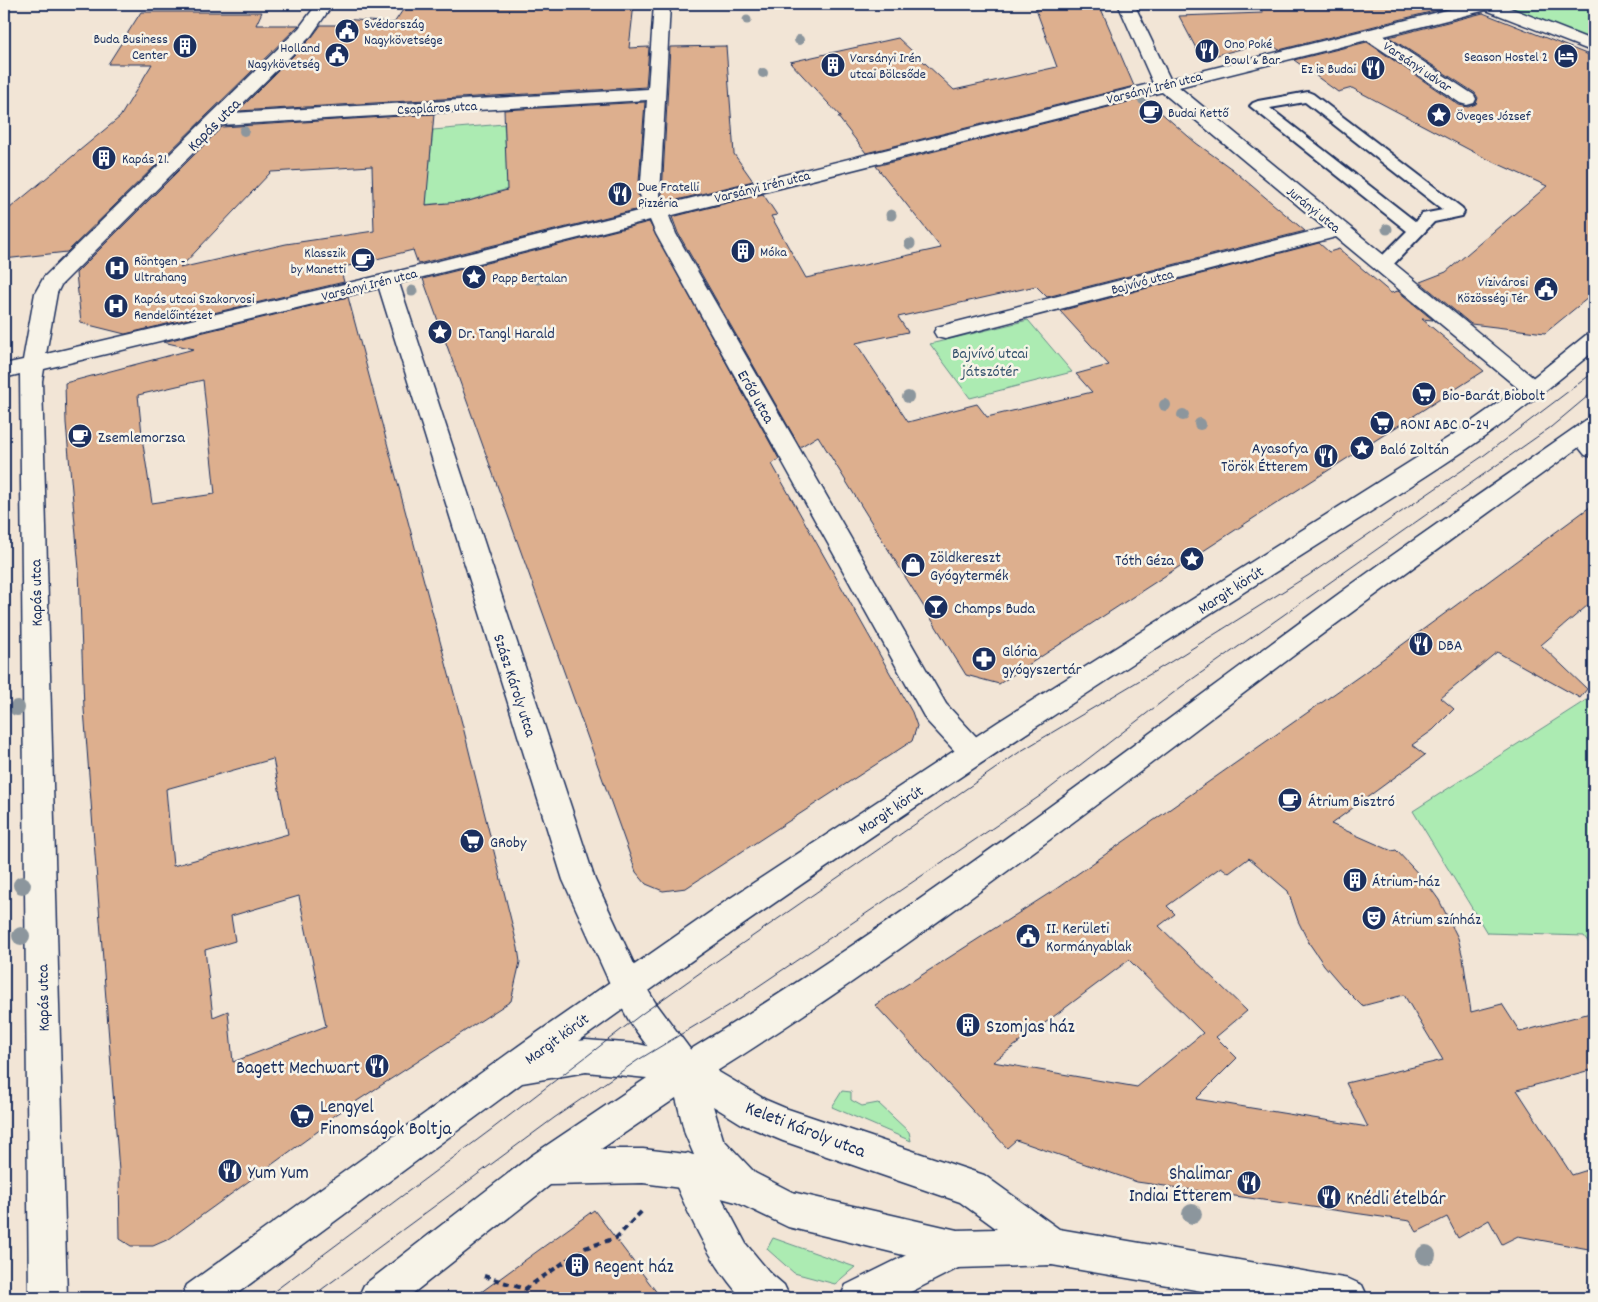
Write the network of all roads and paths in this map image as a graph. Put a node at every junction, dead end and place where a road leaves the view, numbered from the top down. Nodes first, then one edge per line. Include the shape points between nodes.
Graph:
1 (325, 4) edge
2 (662, 4) edge
3 (1126, 4) edge
4 (1488, 4) edge
5 (1370, 34) junction
6 (1594, 47) edge
7 (1165, 85) junction
8 (656, 94) junction
9 (1467, 99) dead end
10 (218, 120) junction
11 (658, 215) junction
12 (1340, 230) junction
13 (1416, 231) junction
14 (1383, 265) junction
15 (386, 280) junction
16 (945, 332) dead end
17 (1594, 340) edge
18 (22, 372) edge
19 (1533, 389) junction
20 (1590, 436) edge
21 (974, 753) junction
22 (628, 986) junction
23 (516, 1068) junction
24 (686, 1071) junction
25 (544, 1168) junction
26 (688, 1171) junction
27 (742, 1186) junction
28 (643, 1210) dead end
29 (1052, 1246) junction
30 (957, 1249) junction
31 (484, 1276) dead end
32 (48, 1298) edge
33 (200, 1298) edge
34 (378, 1298) edge
35 (771, 1298) edge
36 (859, 1298) edge
37 (1349, 1298) edge

1 - 10 street, Kapás utca via 305,32
2 - 8 street, Erőd utca
3 - 7 street, Jurányi utca
4 - 5 street, Varsányi Irén utca
4 - 6 street
5 - 7 street, Varsányi Irén utca
5 - 9 street, Varsányi udvar
7 - 11 street, Varsányi Irén utca
7 - 12 street, Jurányi utca
8 - 10 street, Csapláros utca
8 - 11 street, Erőd utca via 650,195
10 - 18 street, Kapás utca via 52,282
11 - 15 street, Varsányi Irén utca
11 - 21 street, Erőd utca via 936,712
12 - 14 street, Jurányi utca
12 - 16 street, Bajvívó utca
13 - 13 lane via 1334,166 1258,106 1308,97 1456,212 1428,218
13 - 14 lane
14 - 19 street, Jurányi utca
15 - 18 street, Varsányi Irén utca
15 - 22 street, Szász Károly utca via 579,880
17 - 19 street, Margit körút
18 - 32 street, Kapás utca
19 - 21 street, Margit körút via 1460,442
20 - 24 street via 1327,616 984,872 759,1026
21 - 22 street, Margit körút
22 - 23 street, Margit körút
22 - 24 street, Szász Károly utca via 643,1013
23 - 24 street, Keleti Károly utca via 586,1056 638,1060
23 - 33 street, Margit körút
24 - 25 street
24 - 27 street via 710,1151
24 - 29 street, Keleti Károly utca via 754,1112 783,1124 971,1188
25 - 26 street, Keleti Károly utca via 643,1166
25 - 34 street
26 - 27 street, Keleti Károly utca
26 - 35 street via 737,1264
27 - 30 street, Keleti Károly utca via 788,1209
28 - 31 path via 616,1238 585,1248 525,1289
29 - 30 street, Keleti Károly utca
29 - 37 street, Keleti Károly utca
30 - 36 street

